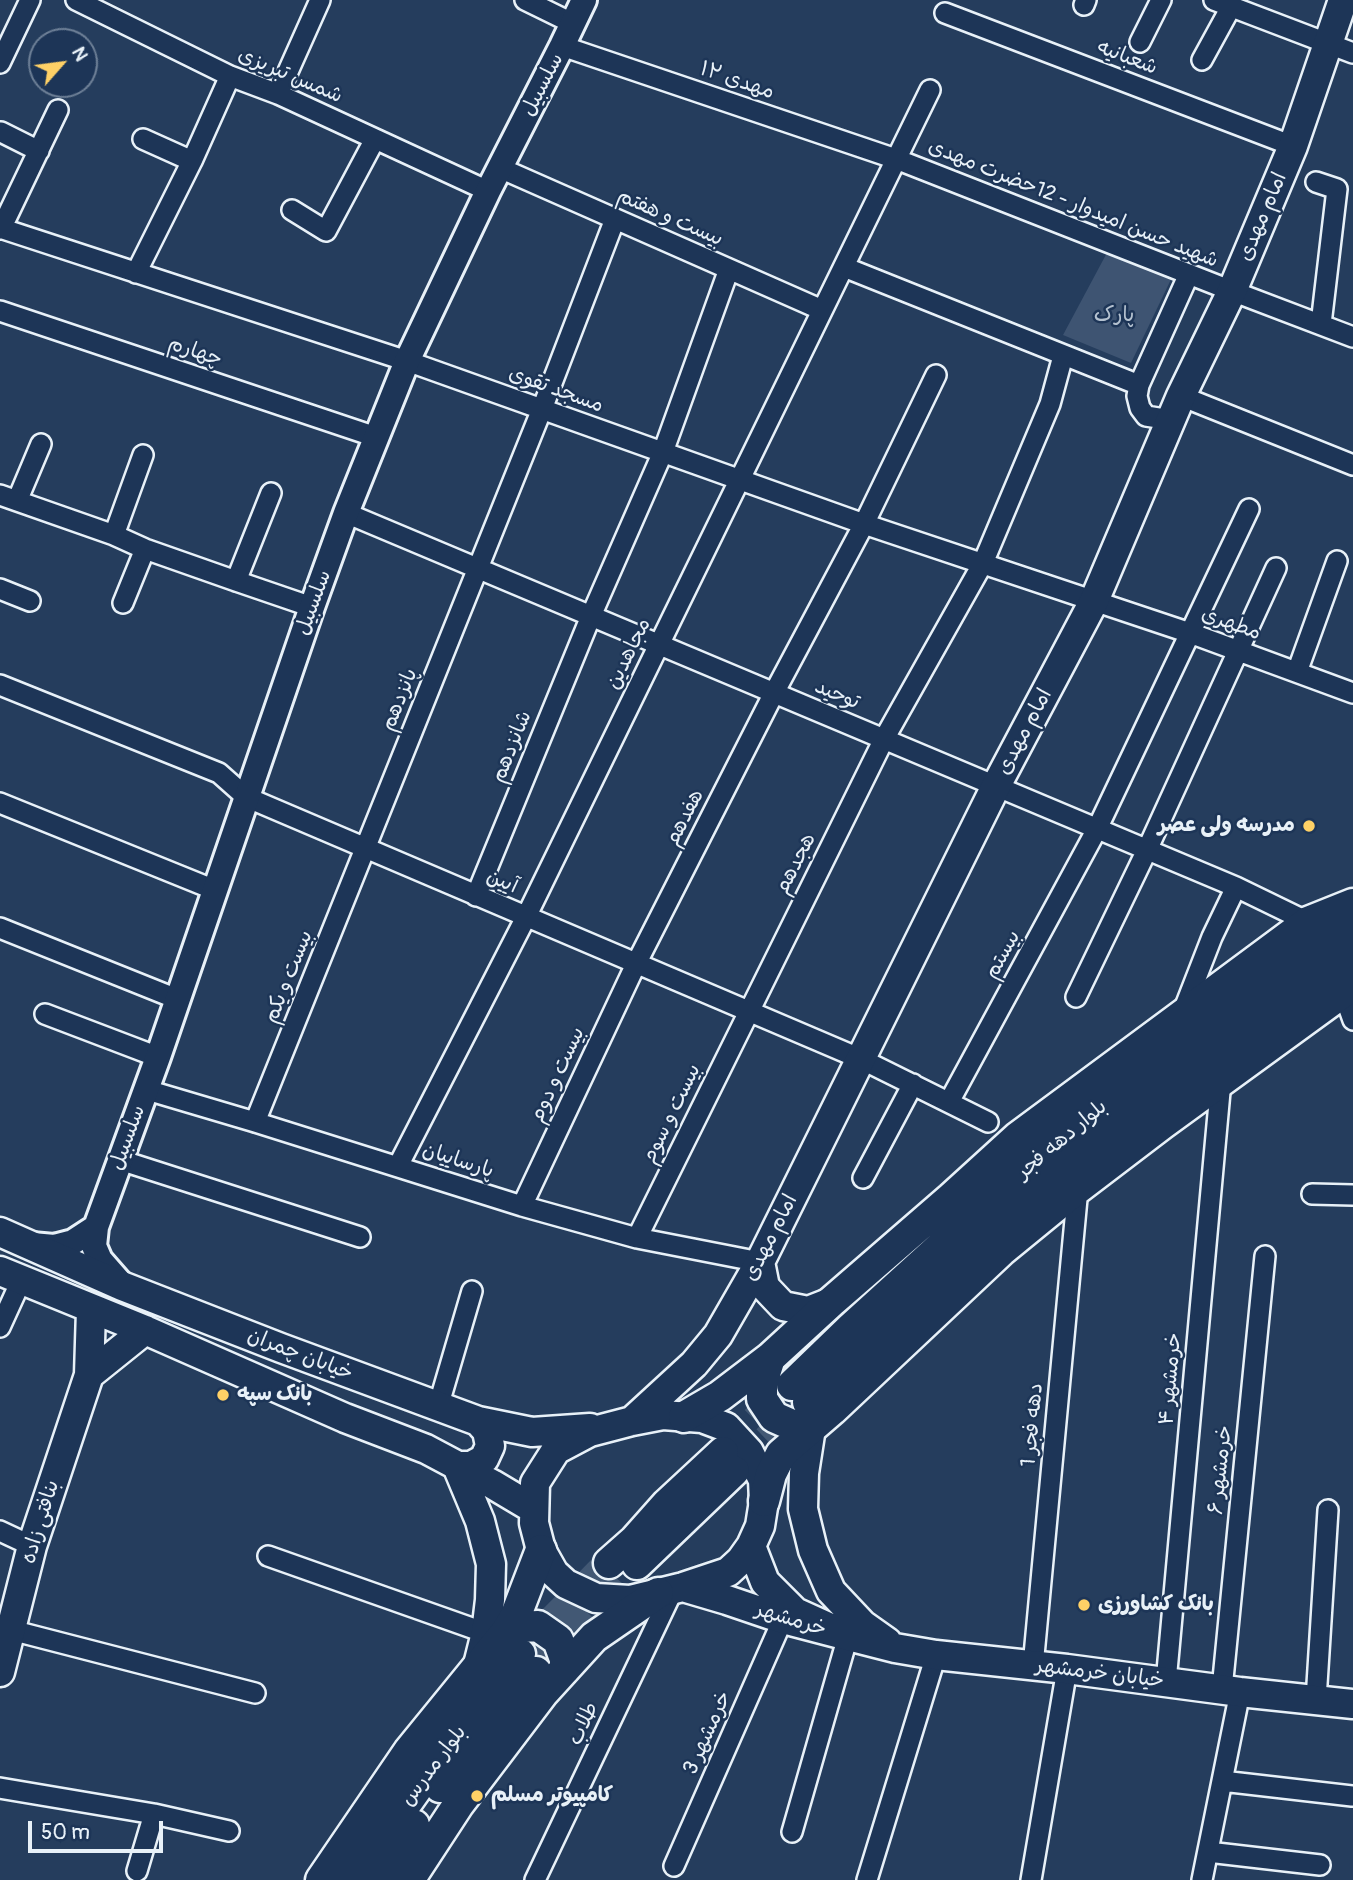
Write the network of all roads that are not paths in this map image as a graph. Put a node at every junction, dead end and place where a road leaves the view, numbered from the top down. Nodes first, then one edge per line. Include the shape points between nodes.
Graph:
1 (30, 0) edge
2 (76, 0) edge
3 (320, 0) edge
4 (525, 0) edge
5 (584, 0) edge
6 (1161, 0) edge
7 (1343, 0) edge
8 (1222, 3) edge
9 (945, 13) dead end
10 (572, 23) junction
11 (1140, 42) dead end
12 (562, 46) junction
13 (1341, 49) edge
14 (1202, 60) dead end
15 (0, 63) edge
16 (230, 76) junction
17 (930, 90) dead end
18 (278, 94) junction
19 (58, 110) dead end
20 (1, 132) edge
21 (144, 139) dead end
22 (375, 139) junction
23 (1293, 146) junction
24 (39, 151) junction
25 (896, 159) junction
26 (192, 161) junction
27 (500, 168) junction
28 (1316, 182) dead end
29 (488, 191) junction
30 (292, 210) dead end
31 (615, 219) junction
32 (1, 229) edge
33 (844, 267) junction
34 (729, 269) junction
35 (136, 273) junction
36 (1189, 274) junction
37 (1232, 291) junction
38 (822, 310) junction
39 (0, 311) edge
40 (1321, 324) junction
41 (1353, 337) edge
42 (1063, 356) junction
43 (407, 361) junction
44 (936, 375) dead end
45 (1139, 386) junction
46 (1176, 408) junction
47 (542, 409) junction
48 (376, 437) junction
49 (41, 444) dead end
50 (663, 452) junction
51 (143, 455) dead end
52 (1353, 465) edge
53 (739, 479) junction
54 (271, 493) dead end
55 (8, 498) edge
56 (1249, 509) dead end
57 (346, 513) junction
58 (864, 524) junction
59 (114, 535) junction
60 (145, 549) junction
61 (1337, 561) dead end
62 (983, 563) junction
63 (477, 568) junction
64 (1276, 568) dead end
65 (236, 582) junction
66 (0, 589) edge
67 (30, 601) dead end
68 (1094, 601) junction
69 (123, 603) dead end
70 (312, 607) junction
71 (591, 616) junction
72 (1190, 633) junction
73 (659, 645) junction
74 (1240, 651) junction
75 (1297, 672) junction
76 (0, 685) edge
77 (774, 693) junction
78 (1353, 693) edge
79 (884, 739) junction
80 (996, 786) junction
81 (246, 797) junction
82 (0, 803) edge
83 (1097, 829) junction
84 (365, 849) junction
85 (1147, 850) junction
86 (1236, 887) junction
87 (215, 890) junction
88 (476, 896) junction
89 (1353, 904) edge
90 (526, 917) junction
91 (1353, 921) edge
92 (1308, 922) junction
93 (0, 928) edge
94 (1353, 955) edge
95 (636, 964) junction
96 (1348, 988) edge
97 (1076, 997) dead end
98 (177, 999) junction
99 (748, 1010) junction
100 (45, 1014) dead end
101 (1182, 1014) junction
102 (1353, 1020) edge
103 (158, 1057) junction
104 (860, 1059) junction
105 (1221, 1081) junction
106 (913, 1084) junction
107 (146, 1090) junction
108 (949, 1102) junction
109 (255, 1122) junction
110 (988, 1122) dead end
111 (120, 1160) junction
112 (398, 1166) junction
113 (863, 1178) dead end
114 (1078, 1188) junction
115 (1312, 1194) dead end
116 (1353, 1195) edge
117 (522, 1206) junction
118 (96, 1227) junction
119 (0, 1232) edge
120 (360, 1237) dead end
121 (637, 1238) junction
122 (29, 1244) junction
123 (1265, 1256) dead end
124 (760, 1262) junction
125 (10, 1276) edge
126 (122, 1286) junction
127 (472, 1291) dead end
128 (831, 1302) junction
129 (91, 1310) junction
130 (0, 1327) edge
131 (145, 1331) junction
132 (770, 1358) junction
133 (89, 1375) junction
134 (803, 1405) junction
135 (439, 1406) junction
136 (684, 1417) junction
137 (478, 1421) junction
138 (622, 1423) junction
139 (729, 1462) tunnel mouth
140 (457, 1466) junction
141 (764, 1501) junction
142 (534, 1509) junction
143 (1328, 1510) dead end
144 (0, 1531) edge
145 (32, 1546) junction
146 (751, 1546) junction
147 (541, 1550) junction
148 (268, 1556) dead end
149 (620, 1566) tunnel mouth
150 (672, 1590) junction
151 (782, 1619) junction
152 (11, 1630) junction
153 (848, 1636) junction
154 (895, 1648) junction
155 (523, 1652) junction
156 (936, 1655) junction
157 (1033, 1666) junction
158 (1067, 1670) junction
159 (0, 1672) edge
160 (1166, 1682) junction
161 (1231, 1691) junction
162 (255, 1693) dead end
163 (1316, 1700) junction
164 (1353, 1704) edge
165 (1222, 1781) junction
166 (0, 1788) edge
167 (1352, 1796) edge
168 (154, 1814) junction
169 (229, 1831) dead end
170 (792, 1832) dead end
171 (1208, 1852) junction
172 (1320, 1865) dead end
173 (674, 1866) dead end
174 (137, 1871) dead end
175 (321, 1880) edge
176 (352, 1880) edge
177 (377, 1880) edge
178 (409, 1880) edge
179 (535, 1880) edge
180 (867, 1880) edge
181 (1031, 1880) edge
182 (1202, 1880) edge

1 - 15 street
2 - 16 street, شمس تبریزی
3 - 18 street
4 - 10 street
5 - 10 street, سلسبیل
6 - 11 street
7 - 13 main road, امام مهدی
8 - 13 street
8 - 14 street
9 - 23 street, شعبانیه
10 - 12 street, سلسبیل
12 - 25 street, مهدی ۱۲
12 - 27 street, سلسبیل
13 - 23 main road, امام مهدی
16 - 18 street, شمس تبریزی
16 - 26 street
17 - 25 street, مجاهدین
18 - 22 street, شمس تبریزی
19 - 24 street
20 - 24 street
21 - 26 street
22 - 29 street, شمس تبریزی
22 - 30 street via 326,231
23 - 37 main road, امام مهدی
24 - 32 street
25 - 33 street, مجاهدین
25 - 36 street, شهید حسن امیدوار - 12حضرت مهدی
26 - 35 street
27 - 29 street, سلسبیل
27 - 31 street, بیست و هفتم
28 - 40 street via 1337,189
29 - 43 street, سلسبیل
31 - 34 street, بیست و هفتم
31 - 47 street, پانزدهم
32 - 35 street, مسجد تقوی
33 - 38 street, مجاهدین
33 - 42 street
34 - 38 street, بیست و هفتم
34 - 50 street, شانزدهم
35 - 43 street, مسجد تقوی
36 - 37 street, شهید حسن امیدوار - 12حضرت مهدی
36 - 45 street
37 - 40 street, شهید حسن امیدوار - 12حضرت مهدی
37 - 46 main road, امام مهدی
38 - 53 street, مجاهدین
39 - 48 street, چهارم
40 - 41 street, شهید حسن امیدوار - 12حضرت مهدی
42 - 45 street
42 - 62 street, هجدهم via 1050,404
43 - 47 street, مسجد تقوی
43 - 48 street, سلسبیل
44 - 58 street, هفدهم
45 - 46 street via 1136,396 1146,416
46 - 52 street
46 - 68 main road, امام مهدی
47 - 50 street, مسجد تقوی
47 - 63 street, پانزدهم
48 - 57 street, سلسبیل
49 - 55 street
50 - 53 street, مسجد تقوی
50 - 71 street, شانزدهم
51 - 59 street
53 - 58 street, مسجد تقوی
53 - 73 street, مجاهدین
54 - 65 street
55 - 59 street
56 - 72 street
57 - 63 street, توحید
57 - 70 street, سلسبیل
58 - 62 street, مسجد تقوی
58 - 77 street, هفدهم
59 - 60 street
60 - 65 street
60 - 69 street
61 - 75 street
62 - 68 street, مسجد تقوی
62 - 79 street, هجدهم
63 - 71 street, توحید
63 - 84 street, پانزدهم
64 - 74 street
65 - 70 street
66 - 67 street
68 - 72 street, مطهری
68 - 80 main road, امام مهدی
70 - 81 street, سلسبیل
71 - 73 street, توحید
71 - 88 street, شانزدهم
72 - 74 street, مطهری
72 - 83 street
73 - 77 street, توحید
73 - 90 street, مجاهدین
74 - 75 street, مطهری
74 - 85 street
75 - 78 street, مطهری
76 - 81 street, آیین via 219,773
77 - 79 street, توحید
77 - 95 street, هفدهم
79 - 80 street, توحید
79 - 99 street, هجدهم
80 - 83 street, توحید
80 - 104 main road, امام مهدی
81 - 84 street, آیین
81 - 87 street, سلسبیل
82 - 87 street
83 - 85 street, توحید
83 - 108 street, بیستم
84 - 88 street, آیین
84 - 109 street, بیست و یکم
85 - 86 street, توحید
85 - 97 street
86 - 92 street, توحید
86 - 101 street
87 - 98 street, سلسبیل
88 - 90 street, آیین
89 - 92 main road
90 - 95 street, آیین
90 - 112 street, مجاهدین
91 - 134 main road, بلوار دهه فجر via 1070,1129 852,1326
92 - 101 main road
93 - 98 street
94 - 134 main road, بلوار دهه فجر via 1193,1067 1076,1157
95 - 99 street, آیین
95 - 117 street, بیست و دوم
96 - 102 street
96 - 105 main road
98 - 103 street, سلسبیل
99 - 104 street, آیین
99 - 121 street, بیست و سوم
100 - 103 street
101 - 128 main road via 1018,1137
103 - 107 street, سلسبیل
104 - 106 street, آیین
104 - 124 main road, امام مهدی
105 - 114 main road
105 - 160 street, خرمشهر ۴
106 - 108 street, آیین
106 - 113 street
107 - 109 street, پارساییان
107 - 111 street, سلسبیل
108 - 110 street, آیین
109 - 112 street, پارساییان
111 - 118 street, سلسبیل
111 - 120 street
112 - 117 street, پارساییان
114 - 134 main road
114 - 157 street, دهه فجر 1
115 - 116 street
117 - 121 street, پارساییان
118 - 122 street via 73,1242 54,1247
118 - 126 street, سلسبیل via 94,1246 100,1260
119 - 122 main road, خیابان چمران
121 - 124 street, پارساییان
122 - 126 main road, خیابان چمران
123 - 161 street, خرمشهر ۶
124 - 128 main road via 765,1287 783,1306 807,1311
124 - 138 main road, امام مهدی via 718,1335 694,1364
125 - 129 main road, خیابان چمران
125 - 130 street
126 - 135 main road, خیابان چمران
127 - 135 street
128 - 132 main road
129 - 131 main road, خیابان چمران
129 - 133 main road, بنافتی زاده
131 - 133 main road
131 - 140 main road, خیابان چمران
132 - 134 main road via 762,1398 774,1417 792,1426
132 - 136 main road
133 - 145 main road, بنافتی زاده
134 - 141 main road via 771,1474
134 - 154 main road via 803,1509 813,1550 831,1591 863,1625
135 - 137 main road, خیابان چمران
136 - 138 main road via 663,1415
136 - 141 main road via 726,1427 742,1443 763,1480
137 - 138 main road, خیابان چمران via 532,1432
137 - 140 main road via 487,1432 489,1446 484,1459 471,1466
138 - 142 main road via 590,1432 556,1450 535,1483
139 - 149 main road
140 - 142 main road, خیابان چمران
140 - 155 main road
141 - 146 main road
142 - 147 main road
143 - 163 street
144 - 145 street
145 - 152 main road, بنافتی زاده
146 - 150 main road via 728,1572
146 - 153 main road, خرمشهر via 765,1582 795,1612
147 - 150 main road via 566,1584 596,1598 630,1600
147 - 155 main road via 516,1615
148 - 155 street
150 - 151 main road, خرمشهر via 727,1600
150 - 155 main road via 594,1637
150 - 179 street, طلاب
151 - 153 main road, خرمشهر
151 - 173 street, خرمشهر 3
152 - 159 main road, بنافتی زاده
152 - 162 street
153 - 154 main road, خیابان خرمشهر
153 - 170 street
154 - 156 main road, خیابان خرمشهر
155 - 175 main road via 477,1669 409,1751
155 - 176 main road, بلوار مدرس via 444,1749
155 - 177 main road, بلوار مدرس
155 - 178 main road via 543,1693 458,1805
156 - 157 main road, خیابان خرمشهر
156 - 180 street
157 - 158 main road, خیابان خرمشهر
158 - 160 main road, خیابان خرمشهر
158 - 181 street
160 - 161 main road, خیابان خرمشهر
161 - 163 main road, خیابان خرمشهر
161 - 165 street, خرمشهر ۶
163 - 164 main road, خیابان خرمشهر
165 - 167 street
165 - 171 street, خرمشهر ۶
166 - 168 street
168 - 169 street
168 - 174 street
171 - 172 street
171 - 182 street, خرمشهر ۶

